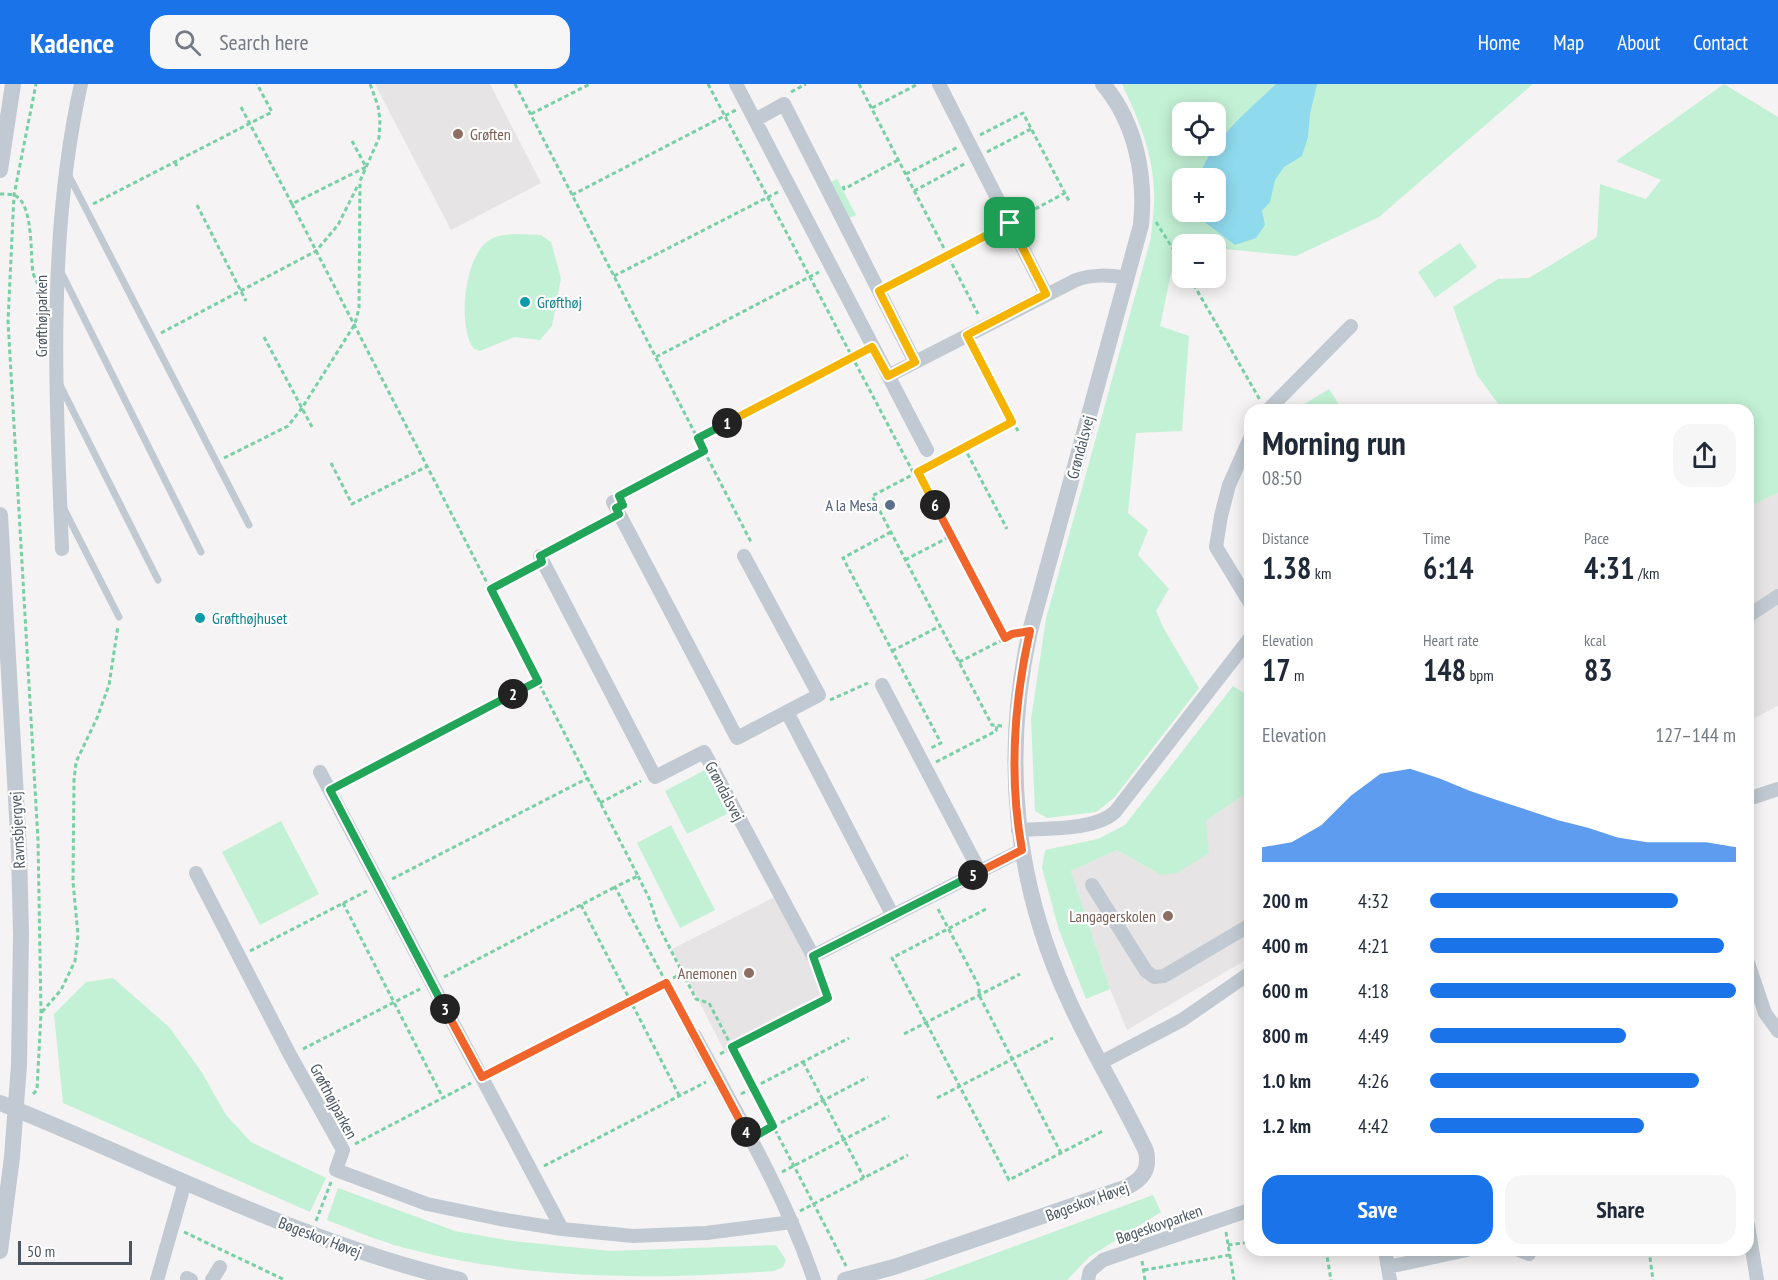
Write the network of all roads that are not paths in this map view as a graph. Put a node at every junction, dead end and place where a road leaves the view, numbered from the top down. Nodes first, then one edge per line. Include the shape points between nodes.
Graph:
1 (13, 84) edge
2 (81, 84) edge
3 (736, 84) edge
4 (939, 84) edge
5 (1103, 84) edge
6 (755, 120) junction
7 (65, 169) junction
8 (0, 170) edge
9 (58, 265) junction
10 (1127, 278) junction
11 (1046, 294) junction
12 (1351, 326) dead end
13 (915, 362) junction
14 (888, 376) junction
15 (58, 381) junction
16 (1265, 404) edge
17 (927, 450) dead end
18 (1244, 451) edge
19 (60, 501) junction
20 (616, 508) road end
21 (0, 515) edge
22 (249, 525) dead end
23 (62, 549) dead end
24 (201, 552) dead end
25 (744, 556) road end
26 (541, 559) road end
27 (158, 580) dead end
28 (1244, 593) edge
29 (1778, 596) edge
30 (1754, 612) edge
31 (119, 617) road end
32 (1244, 646) edge
33 (882, 685) road end
34 (787, 712) junction
35 (320, 772) dead end
36 (1778, 789) edge
37 (1754, 797) edge
38 (1018, 830) junction
39 (1022, 850) junction
40 (980, 872) junction
41 (196, 873) dead end
42 (1092, 885) dead end
43 (893, 916) junction
44 (1244, 928) edge
45 (1244, 978) edge
46 (1754, 1001) edge
47 (1778, 1031) edge
48 (695, 1036) road end
49 (1100, 1063) junction
50 (8, 1106) edge
51 (184, 1182) junction
52 (1244, 1212) edge
53 (791, 1219) junction
54 (562, 1229) junction
55 (0, 1251) edge
56 (1386, 1256) edge
57 (1438, 1256) edge
58 (1753, 1256) edge
59 (220, 1267) dead end
60 (1389, 1274) edge
61 (849, 1279) edge
62 (157, 1280) edge
63 (212, 1280) edge
64 (460, 1280) edge
65 (814, 1280) edge
66 (1088, 1280) edge
67 (1757, 1280) edge

1 - 8 street
2 - 7 street, Grøfthøjparken
3 - 6 street
4 - 11 street
5 - 10 street, Grøndalsvej via 1127,123 1138,156 1143,190 1141,225
6 - 13 street via 784,104
6 - 14 street
7 - 9 street, Grøfthøjparken
7 - 22 lane
9 - 15 street, Grøfthøjparken
9 - 24 lane
10 - 11 street via 1088,276
10 - 38 street, Grøndalsvej via 1024,660 1016,728
11 - 13 street
12 - 16 street
13 - 14 street
14 - 17 street
15 - 19 street, Grøfthøjparken
15 - 27 lane
18 - 28 street via 1229,485 1216,547
19 - 23 street, Grøfthøjparken
19 - 31 lane
20 - 34 street via 737,738
21 - 50 street, Ravnsbjergvej via 20,886 21,1032
25 - 34 street via 819,695
26 - 43 street, Grøndalsvej via 654,777 704,752 813,956
29 - 30 street
32 - 38 street via 1109,818 1094,824
33 - 40 street
34 - 43 street
35 - 54 street
36 - 37 street
38 - 39 street, Grøndalsvej
39 - 40 street
39 - 49 street, Grøndalsvej via 1052,960
40 - 43 street
41 - 54 street, Grøfthøjparken via 343,1150 336,1170 427,1204
42 - 44 street via 1146,972 1154,977 1164,976
45 - 49 street via 1182,1020
46 - 47 street
48 - 53 street
49 - 61 street, Bøgeskov Høvej via 1146,1151 1148,1163 1142,1178 1127,1187 1011,1228 894,1268
50 - 51 street, Bøgeskov Høvej
50 - 55 street, Ravnsbjergvej via 12,1157
51 - 62 street
51 - 64 street, Bøgeskov Høvej via 364,1254
52 - 66 street, Bøgeskovparken via 1102,1260 1090,1271
53 - 54 street via 706,1233 633,1236
53 - 65 street
56 - 60 street
57 - 60 street
58 - 67 street
59 - 63 street

